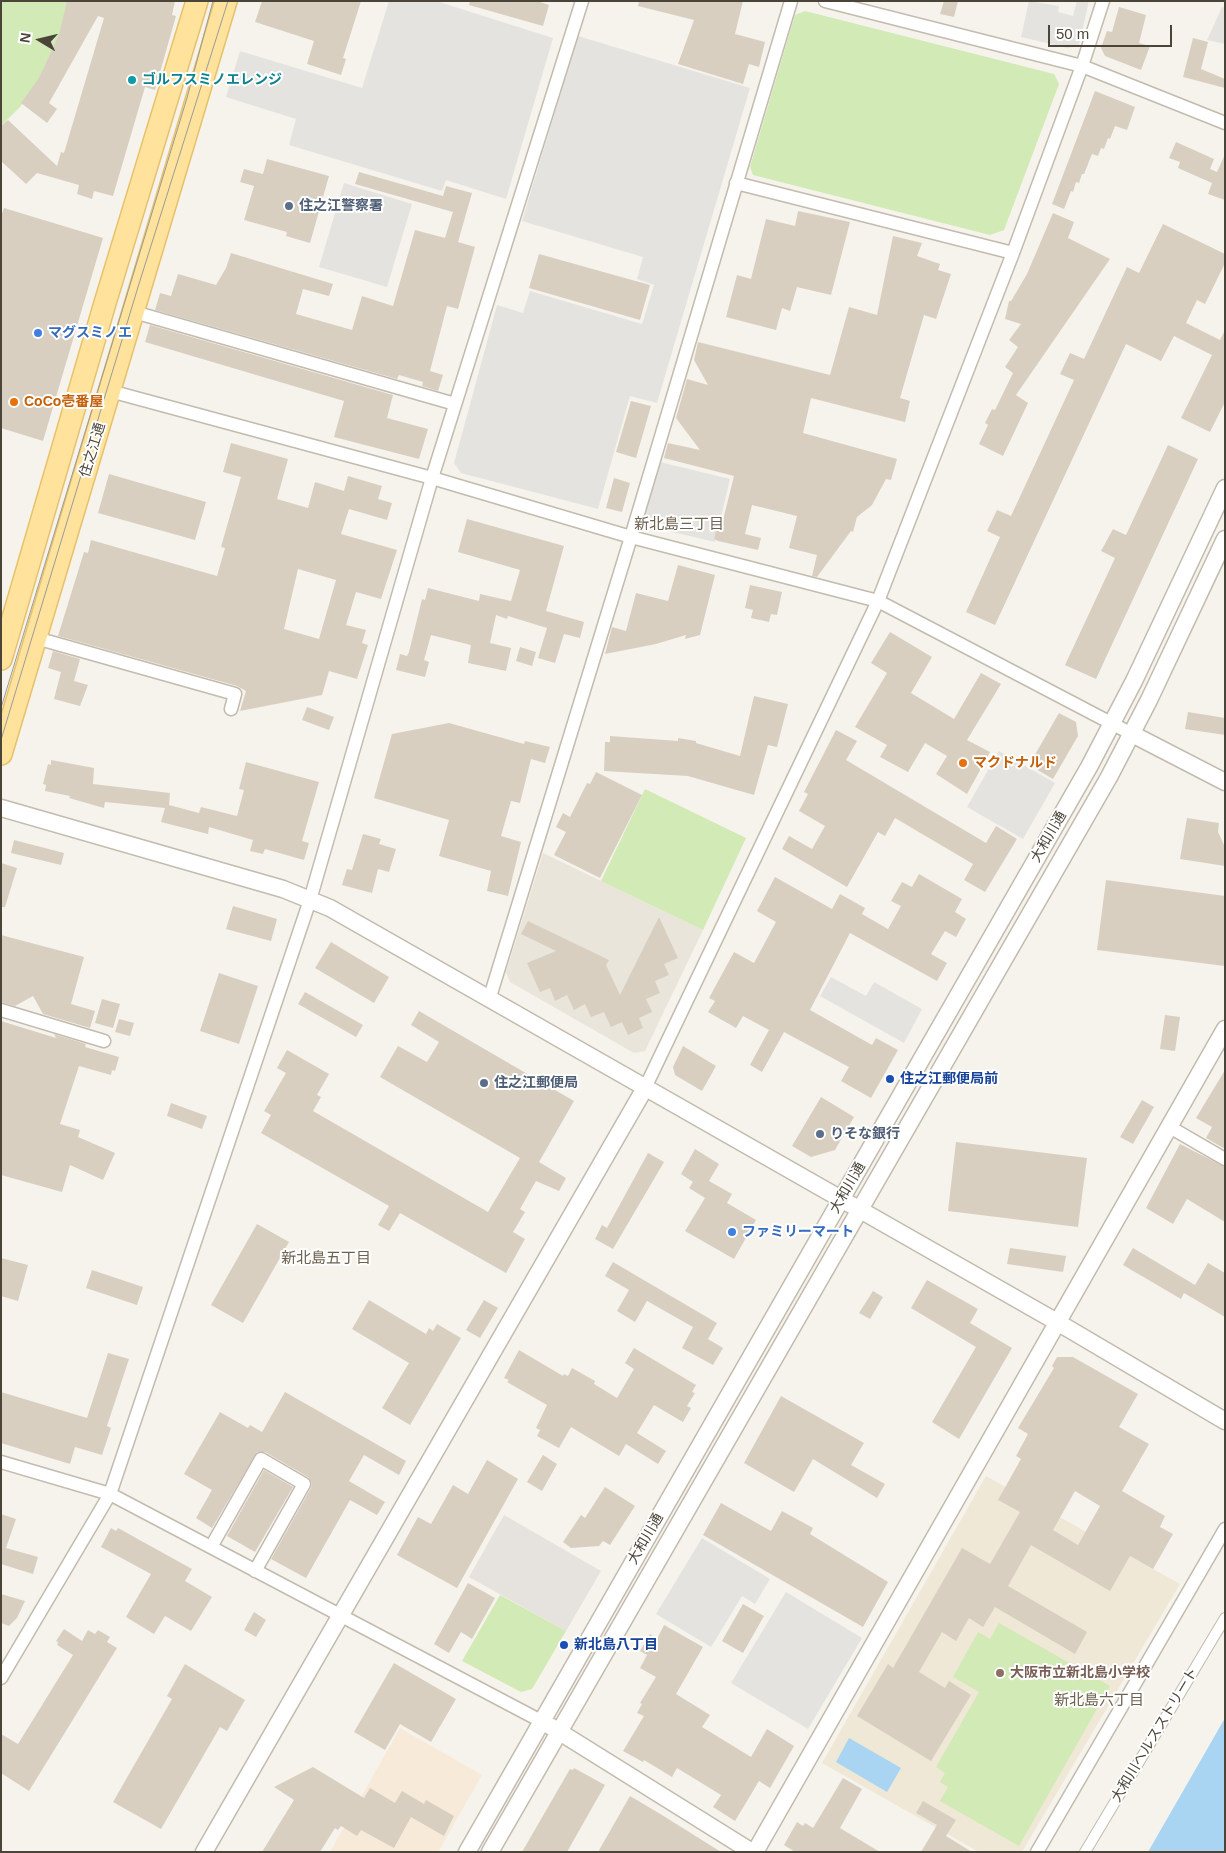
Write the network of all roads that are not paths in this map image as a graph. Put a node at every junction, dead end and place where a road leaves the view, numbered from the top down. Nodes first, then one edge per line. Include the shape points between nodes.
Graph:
1 (197, 1) edge
2 (226, 1) edge
3 (582, 1) edge
4 (791, 1) edge
5 (825, 1) edge
6 (1103, 1) edge
7 (1082, 66) junction
8 (1225, 123) edge
9 (736, 183) junction
10 (1013, 253) junction
11 (134, 312) junction
12 (110, 391) junction
13 (455, 404) junction
14 (432, 478) junction
15 (1225, 488) edge
16 (632, 537) junction
17 (1225, 540) edge
18 (878, 601) junction
19 (36, 638) junction
20 (1, 659) edge
21 (231, 709) dead end
22 (1112, 724) junction
23 (1132, 734) junction
24 (1, 754) edge
25 (1225, 782) edge
26 (1, 808) edge
27 (310, 900) junction
28 (489, 1000) junction
29 (1, 1010) edge
30 (1225, 1029) edge
31 (104, 1040) dead end
32 (645, 1088) junction
33 (1168, 1126) junction
34 (1225, 1160) edge
35 (841, 1200) junction
36 (860, 1210) junction
37 (1056, 1322) junction
38 (1225, 1421) edge
39 (1, 1462) edge
40 (110, 1494) junction
41 (1225, 1529) edge
42 (211, 1547) junction
43 (255, 1570) junction
44 (341, 1616) junction
45 (1225, 1618) edge
46 (1, 1678) edge
47 (542, 1721) junction
48 (560, 1732) junction
49 (204, 1852) edge
50 (467, 1852) edge
51 (490, 1852) edge
52 (754, 1852) edge
53 (1037, 1852) edge
54 (1086, 1852) edge

1 - 20 main road, 住之江通
2 - 11 main road, 住之江通
3 - 13 street
4 - 9 street
5 - 7 street
6 - 7 street
7 - 8 street
7 - 10 street
9 - 10 street
9 - 16 street
10 - 18 street
11 - 12 main road, 住之江通
11 - 13 street
12 - 14 street
12 - 19 main road, 住之江通
13 - 14 street
14 - 16 street
14 - 27 street
15 - 22 street, 大和川通
16 - 18 street
16 - 28 street
17 - 23 street, 大和川通
18 - 22 street
18 - 32 street
19 - 21 street via 235,694
19 - 24 main road, 住之江通
22 - 23 street
22 - 35 street, 大和川通
23 - 25 street
23 - 36 street, 大和川通
26 - 27 street via 283,889
27 - 28 street via 330,908
27 - 40 street
28 - 32 street
29 - 31 street
30 - 33 street
32 - 35 street
32 - 44 street
33 - 34 street
33 - 37 street
35 - 36 street
35 - 47 street, 大和川通
36 - 37 street
36 - 48 street, 大和川通
37 - 38 street
37 - 52 street
39 - 40 street
40 - 42 street
40 - 46 street
41 - 53 street
42 - 43 street
42 - 43 street via 261,1459 304,1484
43 - 44 street
44 - 47 street
44 - 49 street
45 - 54 street, 大和川ヘルスストリート
47 - 48 street
47 - 50 street, 大和川通
48 - 51 street, 大和川通
48 - 52 street

